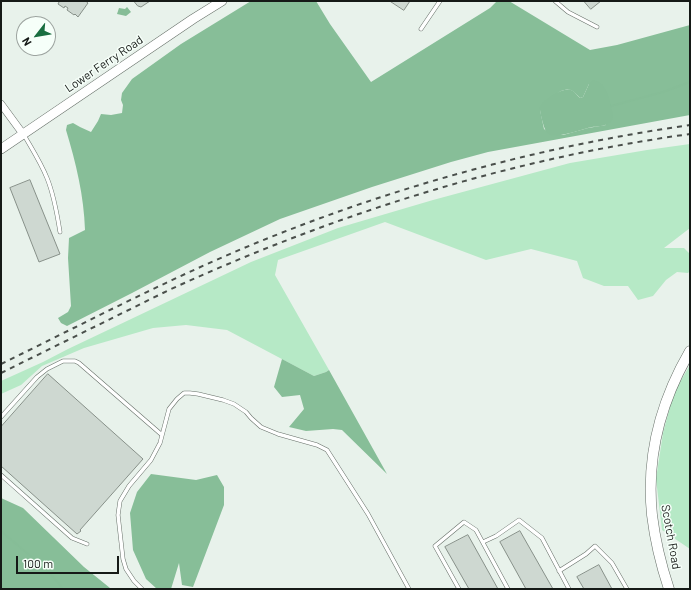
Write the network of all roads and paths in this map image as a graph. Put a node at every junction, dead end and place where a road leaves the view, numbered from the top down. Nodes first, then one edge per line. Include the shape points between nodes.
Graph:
1 (222, 1) edge
2 (440, 1) edge
3 (555, 1) edge
4 (597, 27) dead end
5 (421, 30) dead end
6 (1, 104) edge
7 (23, 134) junction
8 (1, 149) edge
9 (60, 232) dead end
10 (690, 351) edge
11 (1, 417) edge
12 (162, 435) junction
13 (1, 475) edge
14 (483, 542) junction
15 (87, 544) dead end
16 (559, 571) junction
17 (142, 589) edge
18 (409, 589) edge
19 (459, 589) edge
20 (508, 589) edge
21 (569, 589) edge
22 (627, 589) edge
23 (668, 589) edge

1 - 7 street, Lower Ferry Road
2 - 5 lane
3 - 4 lane via 568,12
6 - 7 street
7 - 8 street, Lower Ferry Road
7 - 9 lane via 48,178
10 - 23 main road, Scotch Road via 664,408 653,459 652,515
11 - 12 lane via 47,369 63,361 74,361
12 - 17 lane via 152,460 128,486 120,502 118,515 126,569
12 - 18 lane via 169,409 177,398 190,392 234,404 261,427 327,450 368,514
13 - 15 lane via 72,538
14 - 16 lane via 519,520 542,538
14 - 19 lane via 476,530 464,522 435,546
14 - 20 lane
16 - 21 lane
16 - 22 lane via 595,546 612,563

